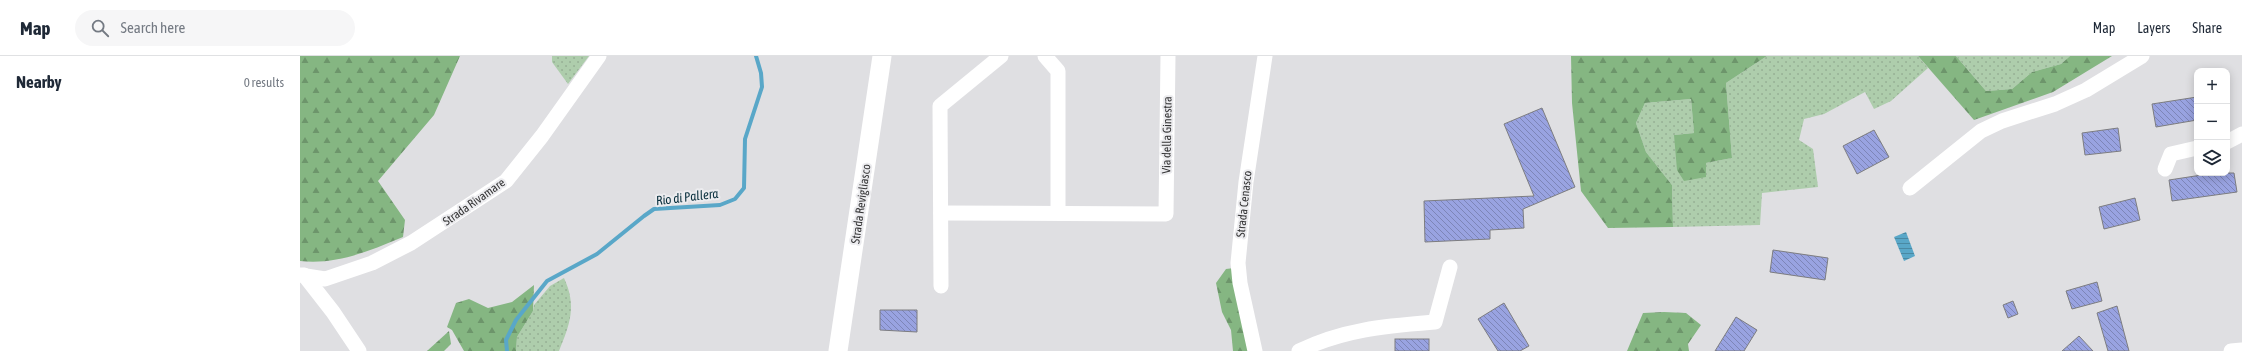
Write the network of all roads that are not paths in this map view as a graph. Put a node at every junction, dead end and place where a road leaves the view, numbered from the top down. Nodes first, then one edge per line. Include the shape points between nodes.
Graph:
1 (599, 56) edge
2 (882, 56) edge
3 (1001, 56) edge
4 (1045, 56) edge
5 (1168, 56) edge
6 (1265, 56) edge
7 (2142, 56) edge
8 (2242, 134) edge
9 (2230, 140) edge
10 (2194, 149) edge
11 (2165, 169) dead end
12 (1910, 188) dead end
13 (941, 213) junction
14 (1058, 213) junction
15 (1450, 267) dead end
16 (302, 275) edge
17 (941, 286) dead end
18 (2242, 350) edge
19 (359, 351) edge
20 (838, 351) edge
21 (1255, 351) edge
22 (1299, 351) edge
23 (2230, 351) edge

1 - 16 street, Strada Rivamare via 542,136 506,181 411,243 372,263 325,279
2 - 20 street, Strada Revigliasco
3 - 13 street via 940,106
4 - 14 street via 1058,71
5 - 14 street, Via della Ginestra via 1166,214
6 - 21 street, Strada Cenasco via 1245,190 1238,262
7 - 12 street via 2086,90 1981,131
8 - 9 street
10 - 11 street via 2171,154
13 - 14 street
13 - 17 street
15 - 22 street via 1435,322 1376,326 1319,342
16 - 19 street via 333,312
18 - 23 street

